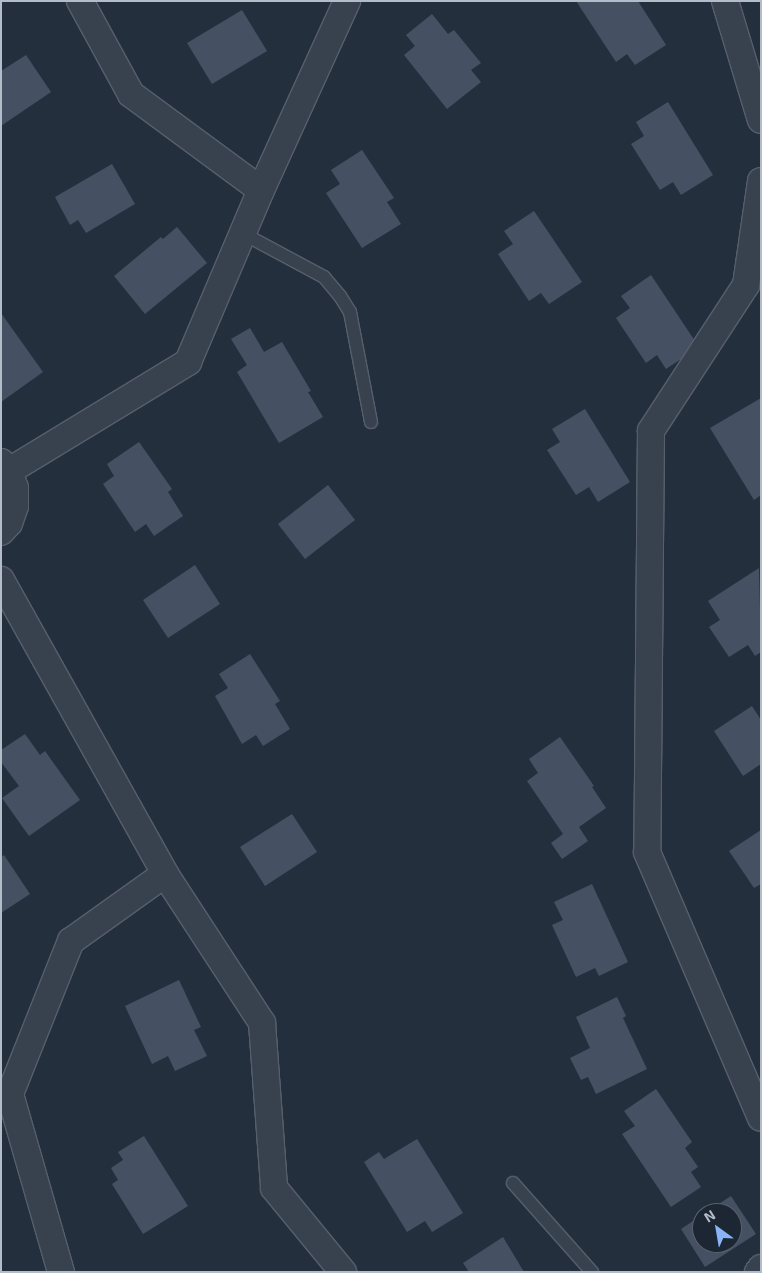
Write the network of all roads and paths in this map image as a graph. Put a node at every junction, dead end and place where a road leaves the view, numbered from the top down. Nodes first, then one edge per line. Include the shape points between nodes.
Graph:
1 (80, 1) edge
2 (347, 1) edge
3 (725, 1) edge
4 (761, 120) edge
5 (761, 181) edge
6 (261, 190) junction
7 (242, 233) junction
8 (371, 422) dead end
9 (5, 467) edge
10 (1, 532) edge
11 (1, 580) edge
12 (165, 874) junction
13 (761, 1118) edge
14 (513, 1182) dead end
15 (761, 1268) edge
16 (61, 1272) edge
17 (343, 1272) edge
18 (592, 1272) edge
19 (758, 1272) edge

1 - 6 street via 132,94
2 - 6 street
3 - 4 street
5 - 13 street via 746,285 651,431 647,843 647,852
6 - 7 street
7 - 8 lane via 324,277 340,296 350,312
7 - 9 street via 188,362
9 - 10 street via 15,488 15,506 9,523
11 - 12 street
12 - 16 street via 71,941 10,1094
12 - 17 street via 262,1023 274,1188
14 - 18 lane
15 - 19 street

